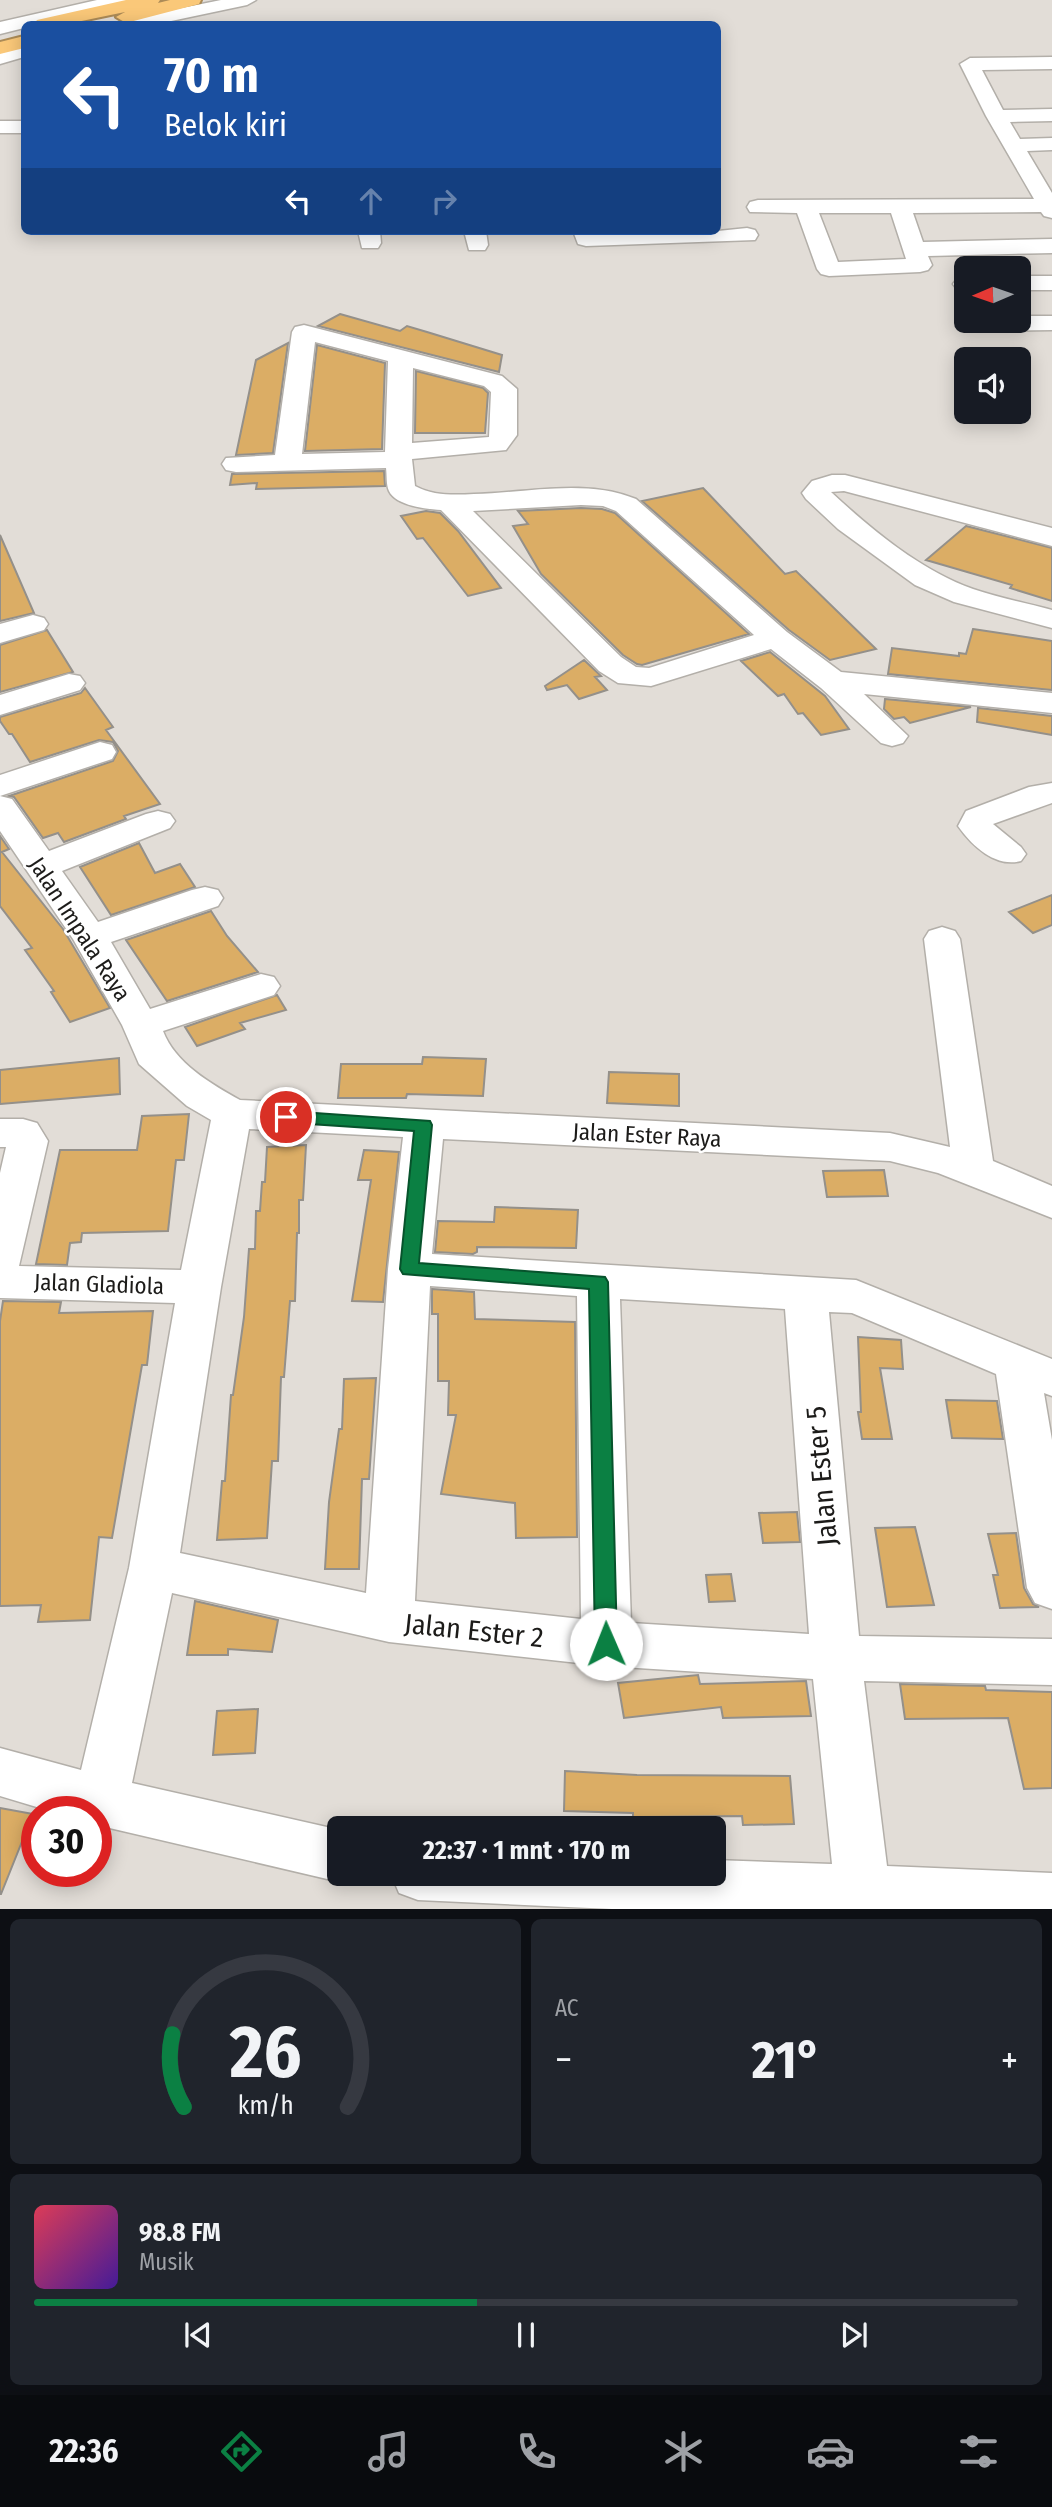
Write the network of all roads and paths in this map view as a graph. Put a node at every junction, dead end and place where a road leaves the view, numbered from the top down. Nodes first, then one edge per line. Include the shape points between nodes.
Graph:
1 (120, 0) edge
2 (151, 0) edge
3 (192, 0) edge
4 (247, 0) edge
5 (30, 21) edge
6 (57, 21) edge
7 (107, 21) edge
8 (147, 21) edge
9 (21, 23) edge
10 (0, 28) edge
11 (21, 30) edge
12 (0, 35) edge
13 (21, 43) edge
14 (0, 48) edge
15 (21, 52) edge
16 (0, 58) edge
17 (1052, 63) edge
18 (983, 89) junction
19 (1010, 89) dead end
20 (1052, 115) edge
21 (996, 116) junction
22 (0, 127) edge
23 (21, 127) edge
24 (1052, 144) edge
25 (1015, 145) junction
26 (1029, 173) junction
27 (1052, 173) edge
28 (758, 207) dead end
29 (806, 207) junction
30 (900, 207) junction
31 (1051, 210) edge
32 (1052, 233) edge
33 (585, 235) edge
34 (747, 235) dead end
35 (1052, 246) edge
36 (915, 249) junction
37 (1052, 283) edge
38 (1031, 284) edge
39 (308, 306) dead end
40 (1031, 324) edge
41 (1052, 324) edge
42 (304, 332) junction
43 (401, 359) junction
44 (398, 456) junction
45 (287, 463) junction
46 (236, 464) dead end
47 (450, 503) junction
48 (1052, 537) edge
49 (1052, 619) edge
50 (33, 624) dead end
51 (0, 634) edge
52 (776, 638) junction
53 (832, 681) junction
54 (69, 683) dead end
55 (1052, 703) edge
56 (0, 705) edge
57 (892, 736) dead end
58 (100, 752) dead end
59 (0, 786) edge
60 (1052, 793) edge
61 (0, 806) edge
62 (158, 821) dead end
63 (1009, 854) dead end
64 (40, 867) junction
65 (205, 898) dead end
66 (90, 937) junction
67 (942, 939) dead end
68 (261, 986) dead end
69 (147, 1040) junction
70 (232, 1114) junction
71 (424, 1125) junction
72 (0, 1133) edge
73 (973, 1168) junction
74 (1052, 1203) edge
75 (0, 1262) edge
76 (409, 1269) junction
77 (0, 1282) edge
78 (598, 1282) junction
79 (199, 1287) junction
80 (806, 1295) junction
81 (1034, 1372) edge
82 (153, 1568) junction
83 (1052, 1588) edge
84 (389, 1620) junction
85 (606, 1644) junction
86 (836, 1658) junction
87 (1052, 1662) edge
88 (0, 1772) edge
89 (84, 1796) edge
90 (102, 1796) edge
91 (112, 1804) edge
92 (327, 1853) edge
93 (423, 1886) edge
94 (862, 1890) junction
95 (1052, 1900) edge

1 - 5 street
2 - 6 highway
3 - 7 highway
4 - 8 street
9 - 10 street
11 - 12 highway
13 - 14 highway
15 - 16 street
17 - 18 street via 970,64
18 - 19 street
18 - 21 street
20 - 21 street
21 - 25 street
22 - 23 street
24 - 25 street
25 - 26 street
26 - 27 street
26 - 31 street
28 - 29 street
29 - 30 street
29 - 36 street via 829,269 920,265
30 - 31 street
30 - 36 street
31 - 32 street via 1045,228
33 - 34 street via 586,239
35 - 36 street
37 - 38 street
39 - 42 street
40 - 41 street
42 - 43 street
42 - 45 street
43 - 44 street
43 - 44 street via 500,385 504,388 504,435 497,444
44 - 45 street
44 - 47 street via 402,490 407,495
45 - 46 street
47 - 52 street via 584,497 626,505
47 - 52 street via 611,664 629,676 651,677
48 - 49 street via 845,483 829,483 816,493 848,523 925,579 964,596
50 - 51 street
52 - 53 street
53 - 55 street
53 - 57 street
54 - 56 street
58 - 59 street
60 - 63 street via 978,818 978,830
61 - 64 street, Jalan Impala Raya
62 - 64 street
64 - 66 street, Jalan Impala Raya
65 - 66 street
66 - 69 street, Jalan Impala Raya
67 - 73 street
68 - 69 street
69 - 70 street, Jalan Impala Raya via 201,1096
70 - 71 street, Jalan Ester Raya
70 - 79 street
71 - 73 street, Jalan Ester Raya via 890,1147
71 - 76 street
72 - 75 street via 23,1133 28,1141
73 - 74 street, Jalan Ester Raya
76 - 78 street
76 - 84 street
77 - 79 street, Jalan Gladiola
78 - 80 street
78 - 85 street
79 - 82 street
80 - 81 street via 868,1300
80 - 86 street, Jalan Ester 5
81 - 83 street
82 - 84 street, Jalan Ester 2
82 - 90 street
84 - 85 street, Jalan Ester 2
85 - 86 street, Jalan Ester 2
86 - 87 street, Jalan Ester 2
86 - 94 street, Jalan Ester 5
88 - 89 street
91 - 92 street
93 - 94 street
94 - 95 street

